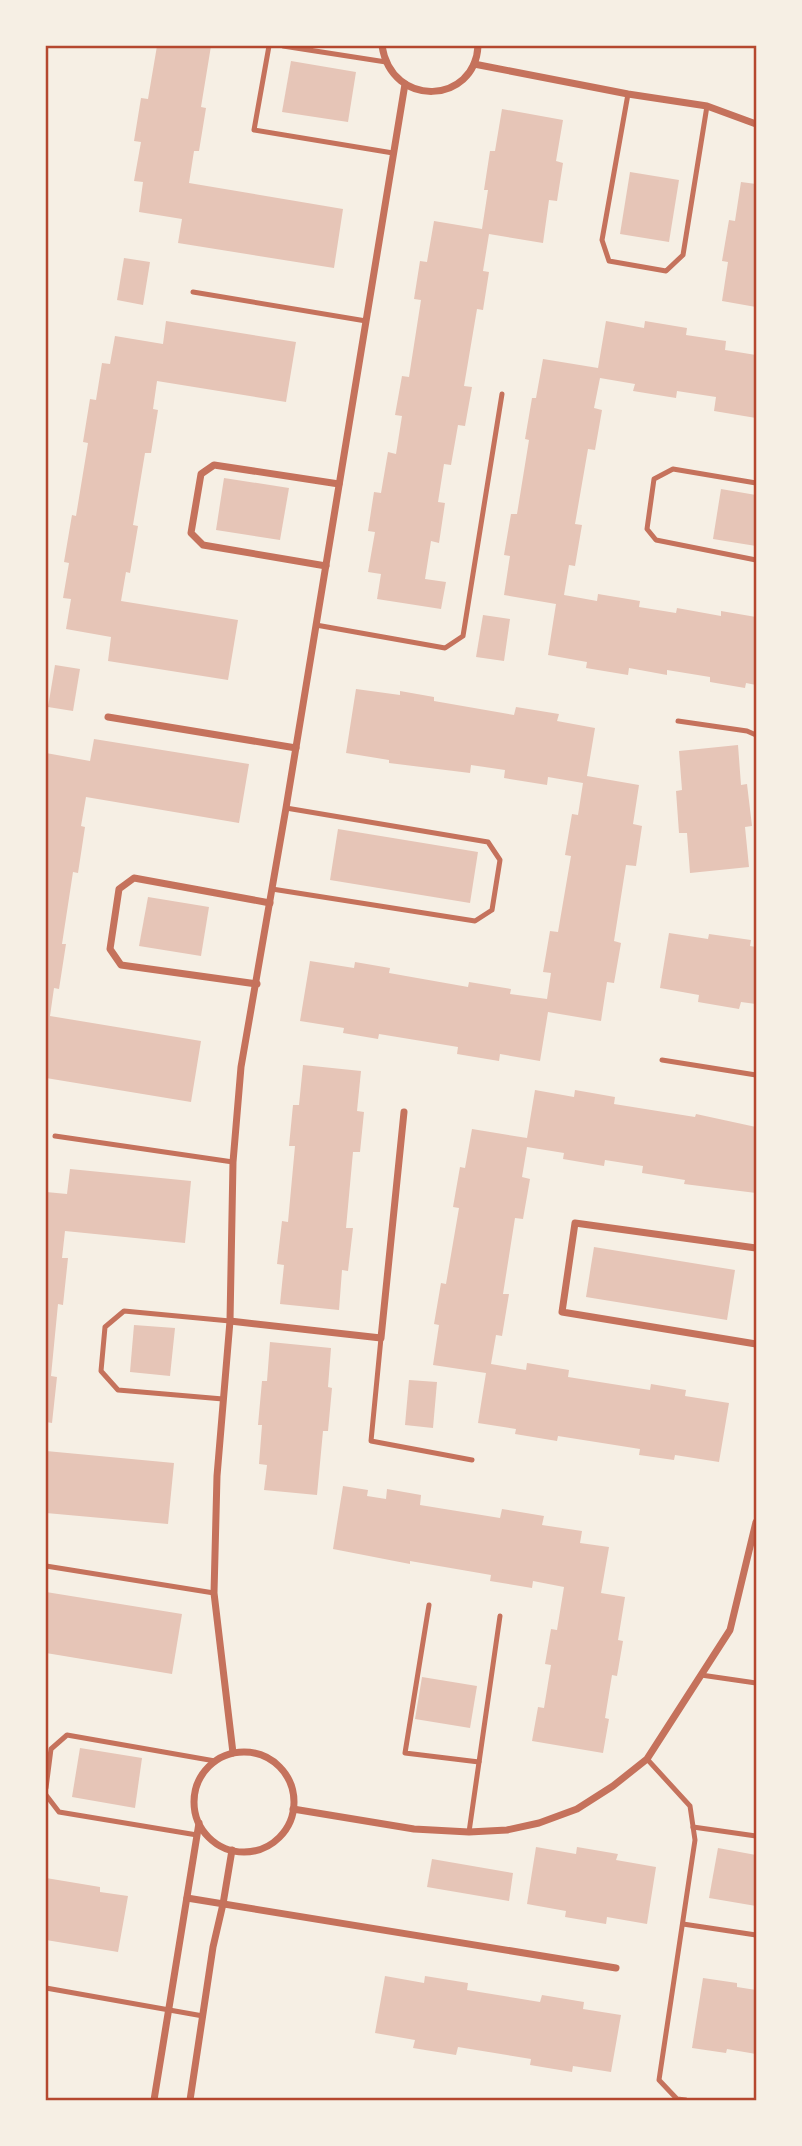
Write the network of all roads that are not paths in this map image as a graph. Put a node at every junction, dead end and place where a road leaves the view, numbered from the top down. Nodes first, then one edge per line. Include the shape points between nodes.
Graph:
1 (269, 46) edge
2 (283, 46) edge
3 (382, 46) edge
4 (478, 46) edge
5 (386, 62) junction
6 (474, 64) junction
7 (405, 85) junction
8 (628, 94) junction
9 (708, 106) junction
10 (757, 124) edge
11 (393, 152) junction
12 (193, 292) dead end
13 (366, 321) junction
14 (502, 394) dead end
15 (757, 482) edge
16 (339, 484) junction
17 (757, 560) edge
18 (326, 566) junction
19 (316, 625) junction
20 (108, 717) dead end
21 (678, 721) dead end
22 (757, 735) edge
23 (296, 748) junction
24 (286, 808) junction
25 (272, 889) junction
26 (270, 903) junction
27 (257, 984) junction
28 (662, 1060) dead end
29 (757, 1075) edge
30 (404, 1112) dead end
31 (55, 1136) dead end
32 (233, 1162) junction
33 (757, 1248) edge
34 (230, 1321) junction
35 (381, 1338) junction
36 (757, 1344) edge
37 (223, 1399) junction
38 (472, 1460) dead end
39 (757, 1522) edge
40 (46, 1566) edge
41 (214, 1593) junction
42 (429, 1605) dead end
43 (500, 1616) dead end
44 (701, 1675) junction
45 (757, 1683) edge
46 (233, 1753) junction
47 (647, 1759) junction
48 (215, 1761) junction
49 (479, 1762) junction
50 (46, 1788) edge
51 (46, 1795) edge
52 (293, 1809) junction
53 (199, 1822) junction
54 (693, 1827) junction
55 (469, 1832) junction
56 (197, 1835) junction
57 (757, 1836) edge
58 (232, 1850) junction
59 (187, 1898) junction
60 (223, 1904) junction
61 (683, 1924) junction
62 (757, 1936) edge
63 (616, 1968) dead end
64 (46, 1988) edge
65 (169, 2010) junction
66 (203, 2016) junction
67 (154, 2101) edge
68 (190, 2101) edge
69 (686, 2101) edge

1 - 11 lane via 254,130
2 - 5 lane
3 - 5 street
4 - 6 street
5 - 7 street
6 - 7 street via 449,88 433,92
6 - 8 street
7 - 11 street
8 - 9 street
8 - 9 lane via 602,240 610,261 666,271 683,255
9 - 10 street
11 - 13 street
12 - 13 lane
13 - 16 street
14 - 19 lane via 463,636 445,648
15 - 17 lane via 673,469 654,478 647,529 656,540
16 - 18 street
16 - 18 street via 214,465 201,474 191,533 203,545
18 - 19 street
19 - 23 street
20 - 23 street
21 - 22 lane
23 - 24 street
24 - 25 street
24 - 25 lane via 488,842 500,860 492,910 475,921
25 - 26 street
26 - 27 street
26 - 27 street via 134,878 120,889 111,937 110,949 121,965
27 - 32 street via 241,1067
28 - 29 lane
30 - 35 street
31 - 32 lane
32 - 34 street
33 - 36 street via 575,1223 562,1312
34 - 35 street
34 - 37 street
34 - 37 lane via 124,1311 105,1327 101,1371 118,1390
35 - 38 lane via 371,1441
37 - 41 street
39 - 44 street via 730,1630
40 - 41 lane
41 - 46 street
42 - 49 lane via 405,1753
43 - 49 lane
44 - 45 lane
44 - 47 street
46 - 48 street
46 - 52 street via 265,1756 279,1766 289,1779
47 - 54 lane via 690,1806
47 - 55 street via 577,1809 507,1830
48 - 50 lane via 67,1735 51,1749
48 - 53 street via 197,1784 194,1801
49 - 55 lane
51 - 56 lane via 58,1812
52 - 55 street via 414,1829
52 - 58 street via 277,1840 247,1852
53 - 56 street
53 - 58 street via 215,1843
54 - 57 lane
54 - 61 lane
56 - 59 street
58 - 60 street
59 - 60 street
59 - 65 street
60 - 63 street
60 - 66 street
61 - 62 lane
61 - 69 lane via 659,2080 677,2099
64 - 65 lane
65 - 66 lane
65 - 67 street
66 - 68 street

